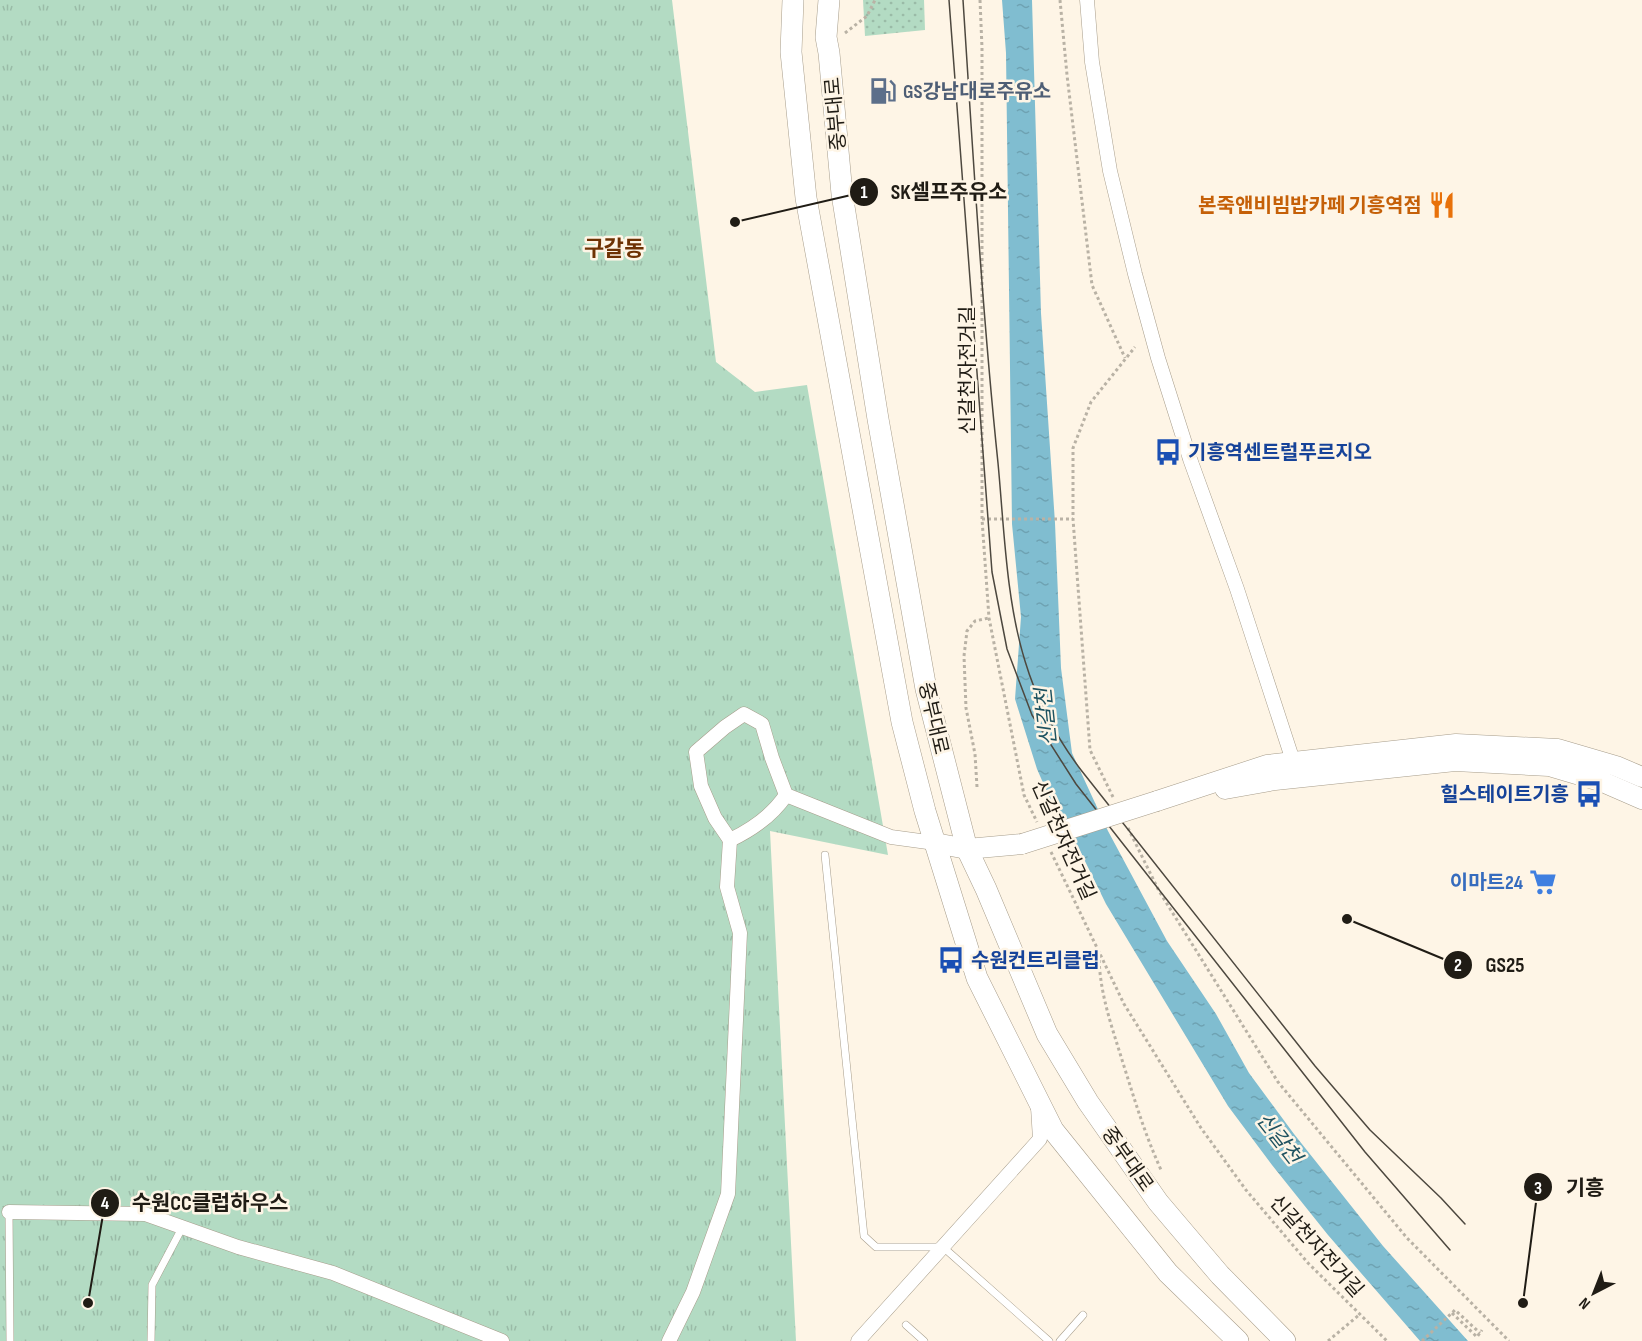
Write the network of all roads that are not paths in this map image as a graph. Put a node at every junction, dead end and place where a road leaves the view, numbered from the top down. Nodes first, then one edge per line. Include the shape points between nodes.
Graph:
1 (778, 0) edge
2 (793, 0) edge
3 (829, 0) edge
4 (1086, 0) edge
5 (791, 52) junction
6 (1296, 769) junction
7 (1642, 777) edge
8 (786, 795) junction
9 (1642, 799) edge
10 (730, 840) junction
11 (935, 843) junction
12 (967, 849) junction
13 (825, 855) dead end
14 (1038, 1100) junction
15 (1040, 1139) junction
16 (1078, 1160) junction
17 (9, 1212) joint
18 (182, 1228) junction
19 (943, 1247) junction
20 (1083, 1315) dead end
21 (906, 1324) dead end
22 (484, 1338) edge
23 (10, 1341) edge
24 (151, 1341) edge
25 (502, 1341) edge
26 (669, 1341) edge
27 (858, 1341) edge
28 (924, 1341) edge
29 (1048, 1341) edge
30 (1060, 1341) edge
31 (1238, 1341) edge
32 (1285, 1341) edge

1 - 5 main road
2 - 5 main road, 중부대로
3 - 12 main road, 중부대로 via 826,37 842,194 878,419 926,689
4 - 6 street via 1110,171 1135,274 1158,358
5 - 11 main road, 중부대로 via 808,210 902,722
6 - 7 street via 1456,744 1558,749
6 - 9 street via 1455,761 1550,766
6 - 12 street, bridge via 1267,765 1022,844
8 - 10 street via 778,808
8 - 10 street via 762,724 744,714 696,752 701,786
8 - 11 street via 891,837
10 - 26 street via 727,888 740,933 728,1194 693,1292
11 - 12 street
11 - 14 main road, 중부대로 via 977,978
12 - 32 main road, 중부대로 via 1047,1034 1088,1102 1158,1202 1220,1275
13 - 19 lane via 864,1236 876,1246
14 - 15 street
14 - 16 main road, 중부대로 via 1053,1130
15 - 16 street
15 - 19 street
16 - 31 main road, 중부대로 via 1168,1273
17 - 18 street via 145,1214
17 - 23 lane
18 - 22 street via 333,1273
18 - 24 lane via 152,1285
19 - 27 street
19 - 29 lane
20 - 30 lane
21 - 28 lane
22 - 25 street

